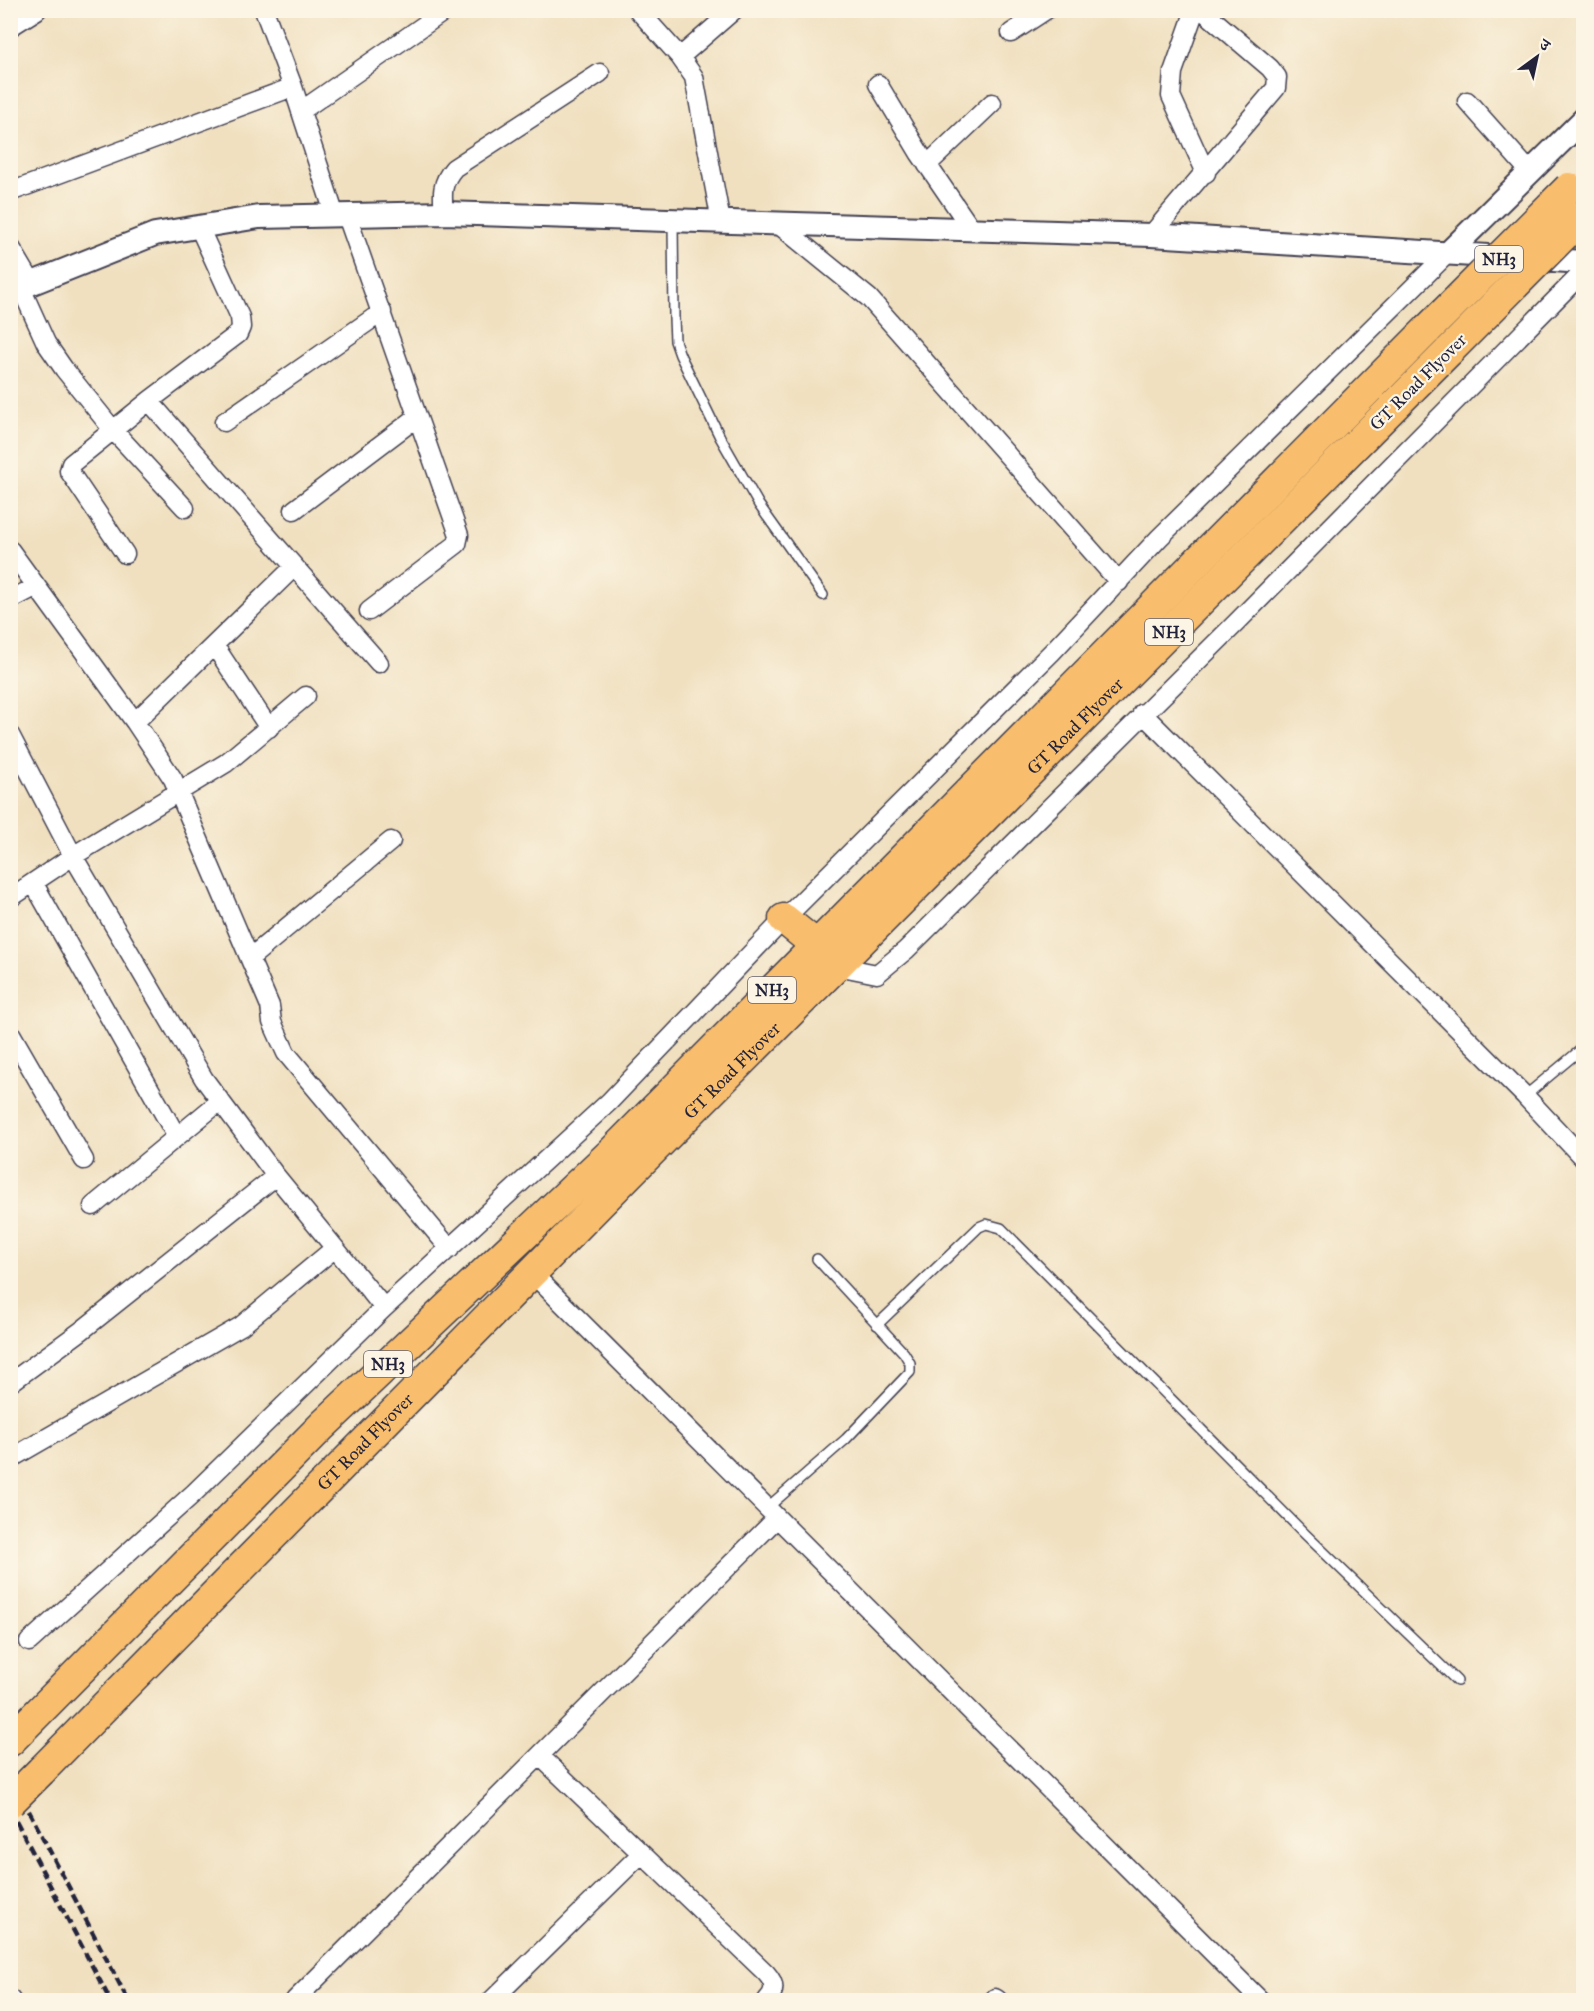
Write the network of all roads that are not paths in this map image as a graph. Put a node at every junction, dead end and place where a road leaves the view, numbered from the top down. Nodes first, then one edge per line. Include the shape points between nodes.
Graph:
1 (37, 10) edge
2 (264, 10) edge
3 (446, 10) edge
4 (638, 10) edge
5 (734, 10) edge
6 (1046, 10) edge
7 (1195, 10) edge
8 (1202, 10) edge
9 (10, 27) edge
10 (1011, 33) dead end
11 (680, 57) junction
12 (600, 73) dead end
13 (878, 84) dead end
14 (293, 87) junction
15 (1467, 101) dead end
16 (992, 103) dead end
17 (301, 111) junction
18 (1584, 119) edge
19 (927, 165) junction
20 (1530, 172) junction
21 (1206, 173) junction
22 (1576, 181) edge
23 (10, 192) edge
24 (444, 213) junction
25 (1584, 215) edge
26 (341, 216) junction
27 (673, 220) junction
28 (721, 222) junction
29 (778, 224) junction
30 (199, 227) junction
31 (972, 230) junction
32 (1150, 235) junction
33 (10, 246) edge
34 (1449, 252) junction
35 (1584, 262) edge
36 (1584, 271) edge
37 (21, 288) edge
38 (382, 312) junction
39 (149, 401) junction
40 (417, 418) junction
41 (224, 422) dead end
42 (113, 430) junction
43 (185, 508) dead end
44 (294, 510) dead end
45 (10, 550) edge
46 (125, 554) dead end
47 (294, 567) junction
48 (1119, 582) junction
49 (35, 587) junction
50 (824, 595) dead end
51 (10, 600) edge
52 (369, 611) dead end
53 (214, 645) junction
54 (379, 663) dead end
55 (306, 696) dead end
56 (1142, 713) junction
57 (135, 722) junction
58 (269, 728) junction
59 (11, 737) edge
60 (179, 791) junction
61 (391, 840) dead end
62 (73, 856) junction
63 (34, 884) junction
64 (10, 898) edge
65 (784, 919) junction
66 (827, 956) junction
67 (250, 958) junction
68 (10, 1032) edge
69 (1584, 1047) edge
70 (1525, 1096) junction
71 (219, 1102) junction
72 (177, 1137) junction
73 (1584, 1159) edge
74 (84, 1160) dead end
75 (276, 1176) junction
76 (93, 1206) dead end
77 (335, 1248) junction
78 (450, 1249) junction
79 (817, 1259) dead end
80 (532, 1273) junction
81 (384, 1308) junction
82 (877, 1325) junction
83 (10, 1383) edge
84 (10, 1459) edge
85 (772, 1513) junction
86 (29, 1642) dead end
87 (1458, 1682) dead end
88 (10, 1741) edge
89 (540, 1756) junction
90 (10, 1802) edge
91 (640, 1855) junction
92 (295, 2001) edge
93 (492, 2001) edge
94 (767, 2001) edge
95 (1260, 2001) edge

1 - 9 street
2 - 14 street
3 - 17 street
4 - 11 street
5 - 11 street
6 - 10 street
7 - 21 street via 1173,72 1171,96
8 - 21 street via 1277,77 1276,88
11 - 28 street via 697,87
12 - 24 street via 454,168 442,190
13 - 19 street
14 - 17 street
14 - 23 street
15 - 20 street
16 - 19 street
17 - 26 street
18 - 20 street
19 - 31 street
20 - 34 street
21 - 32 street
22 - 66 highway, GT Road Flyover / NH3, bridge via 1428,329
24 - 26 street
24 - 27 street
25 - 66 highway, GT Road Flyover / NH3, bridge
26 - 30 street via 259,217
26 - 38 street
27 - 28 street
27 - 50 lane via 675,329 680,356 759,505
28 - 29 street
29 - 31 street
29 - 48 street via 869,298
30 - 37 street via 155,234
30 - 39 street via 241,327 231,340
31 - 32 street
32 - 34 street
33 - 37 street
34 - 35 street
34 - 48 street
36 - 56 street
37 - 42 street via 46,343
38 - 40 street
38 - 41 street
39 - 42 street
39 - 47 street
40 - 44 street
40 - 52 street via 459,540
42 - 43 street
42 - 46 street via 71,464 69,471
45 - 49 street
47 - 53 street
47 - 54 street
48 - 65 street
49 - 51 street
49 - 57 street
53 - 57 street
53 - 58 street
55 - 58 street
56 - 66 street via 877,974
56 - 70 street
57 - 60 street
58 - 60 street via 226,763
59 - 62 street
60 - 62 street
60 - 67 street
61 - 67 street
62 - 63 street
62 - 71 street
63 - 64 street
63 - 72 street
65 - 66 highway
65 - 78 street via 609,1102
66 - 80 highway, GT Road Flyover / NH3
66 - 88 highway, GT Road Flyover / NH3 via 322,1426
67 - 78 street via 286,1053
68 - 74 street
69 - 70 lane
70 - 73 street
71 - 72 street
71 - 75 street
72 - 76 street
75 - 77 street
75 - 83 street
77 - 81 street
77 - 84 street via 241,1326
78 - 81 street
79 - 82 lane
80 - 85 street
80 - 90 highway, GT Road Flyover / NH3, bridge
81 - 86 street via 194,1492
82 - 85 lane via 904,1353 910,1372
82 - 87 lane via 979,1227 986,1224 1001,1228
85 - 89 street
85 - 95 street
89 - 91 street
89 - 92 street
91 - 93 street
91 - 94 street via 766,1973 774,1985

